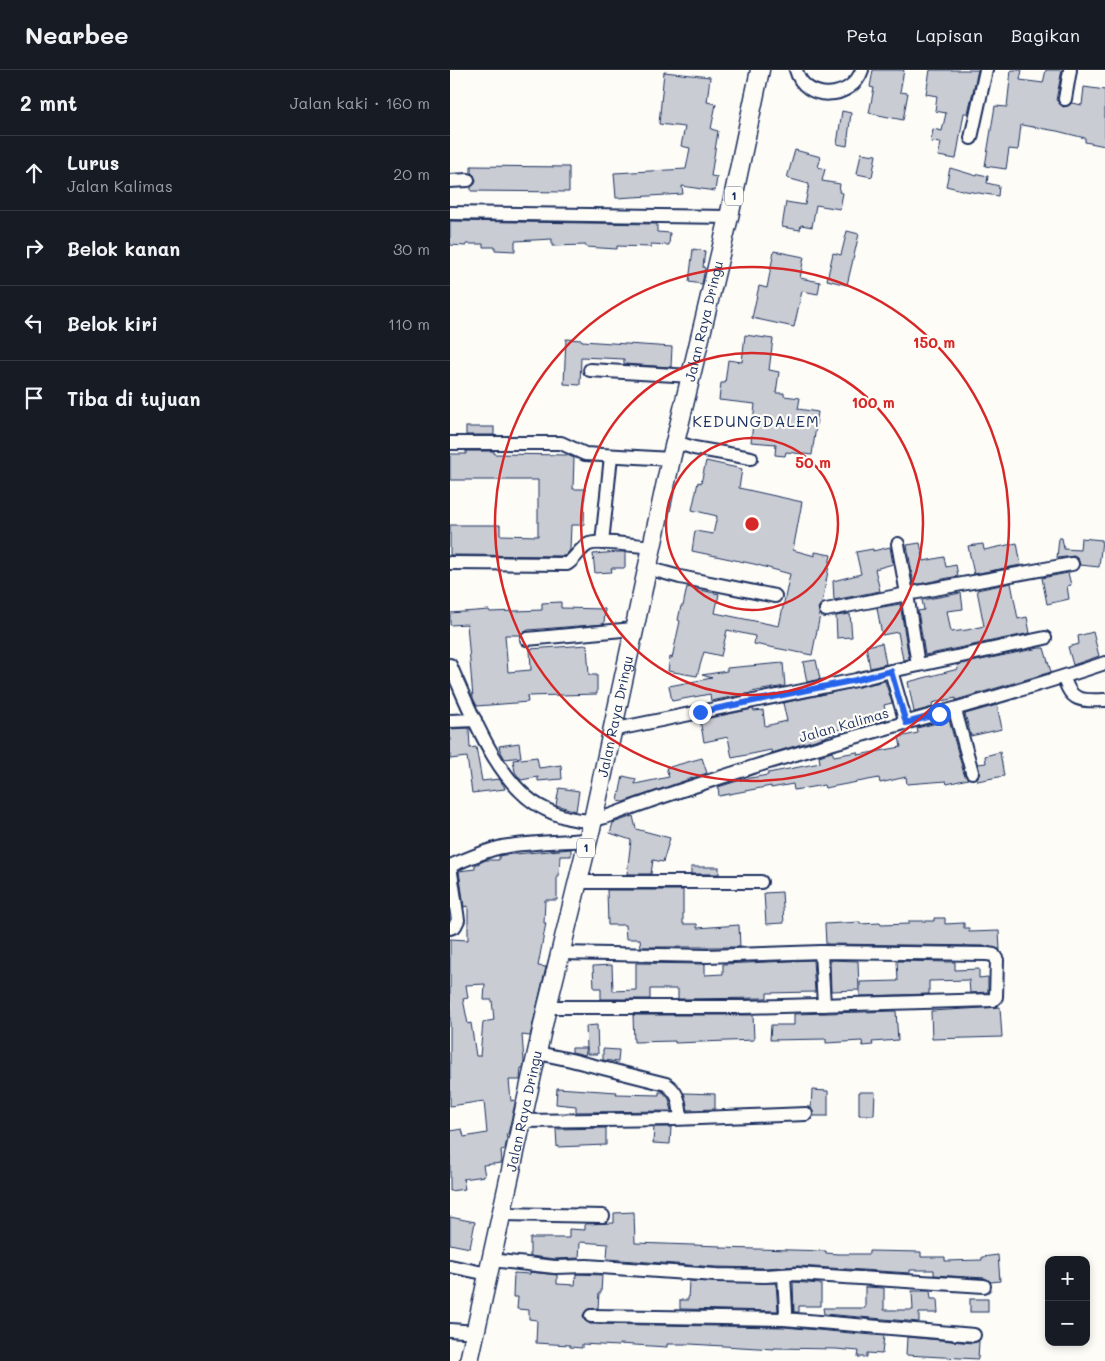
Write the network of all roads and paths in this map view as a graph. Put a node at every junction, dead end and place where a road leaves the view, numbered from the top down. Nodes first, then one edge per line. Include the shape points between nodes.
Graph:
1 (760, 70) edge
2 (796, 70) edge
3 (862, 70) edge
4 (986, 70) edge
5 (1070, 70) edge
6 (1065, 99) dead end
7 (971, 138) dead end
8 (468, 180) dead end
9 (450, 181) edge
10 (450, 213) edge
11 (729, 217) junction
12 (590, 370) dead end
13 (691, 376) junction
14 (450, 444) edge
15 (673, 451) junction
16 (611, 456) junction
17 (751, 458) dead end
18 (602, 543) junction
19 (898, 544) dead end
20 (652, 547) junction
21 (450, 563) edge
22 (1072, 564) dead end
23 (647, 568) junction
24 (907, 594) junction
25 (776, 596) dead end
26 (826, 610) dead end
27 (634, 629) junction
28 (1045, 638) dead end
29 (527, 639) dead end
30 (1105, 663) edge
31 (450, 665) edge
32 (918, 665) junction
33 (891, 671) junction
34 (454, 685) edge
35 (1067, 685) junction
36 (1105, 700) edge
37 (955, 710) junction
38 (475, 720) junction
39 (450, 721) edge
40 (906, 723) junction
41 (612, 730) junction
42 (972, 772) dead end
43 (593, 820) junction
44 (588, 840) junction
45 (450, 866) edge
46 (578, 882) junction
47 (761, 882) dead end
48 (450, 928) edge
49 (822, 952) junction
50 (561, 953) junction
51 (824, 1005) junction
52 (547, 1007) junction
53 (538, 1053) junction
54 (806, 1114) dead end
55 (681, 1118) junction
56 (522, 1121) junction
57 (502, 1214) junction
58 (603, 1216) dead end
59 (450, 1266) edge
60 (490, 1267) junction
61 (784, 1274) junction
62 (984, 1286) dead end
63 (591, 1316) dead end
64 (784, 1319) junction
65 (450, 1330) edge
66 (476, 1332) junction
67 (974, 1334) dead end
68 (470, 1361) edge

1 - 11 highway, Jalan Raya Dringu / 1
2 - 3 street via 805,85 828,95 852,86
4 - 7 street
5 - 6 street
8 - 9 street
10 - 11 street
11 - 13 highway, Jalan Raya Dringu / 1
12 - 13 street
13 - 15 highway, Jalan Raya Dringu / 1
14 - 16 street via 561,443 586,454
15 - 16 street
15 - 17 street via 694,448
15 - 20 highway, Jalan Raya Dringu / 1
16 - 18 street
18 - 20 street
18 - 21 street via 589,544 566,564
19 - 24 street
20 - 23 highway, Jalan Raya Dringu / 1
22 - 24 street
23 - 25 street
23 - 27 highway, Jalan Raya Dringu / 1
24 - 26 street
24 - 32 street
27 - 29 street
27 - 41 highway, Jalan Raya Dringu / 1
28 - 32 street
30 - 35 street, Jalan Kalimas
31 - 34 street
32 - 33 street
33 - 40 street
33 - 41 street
34 - 38 street
35 - 36 street via 1078,699
35 - 37 street, Jalan Kalimas
37 - 40 street, Jalan Kalimas
37 - 42 street
38 - 39 street
38 - 43 street via 500,767 518,791 531,801 568,818
40 - 43 street, Jalan Kalimas via 791,755
41 - 43 highway, Jalan Raya Dringu / 1
43 - 44 highway, Jalan Raya Dringu / 1
44 - 45 street via 501,848
44 - 46 highway, Jalan Raya Dringu / 1
45 - 48 street via 458,920
46 - 47 street
46 - 50 highway, Jalan Raya Dringu / 1
49 - 50 street via 707,956
49 - 51 street
49 - 51 street via 987,954 994,955 997,960 996,997 993,1000
50 - 52 highway, Jalan Raya Dringu / 1
51 - 52 street
52 - 53 highway, Jalan Raya Dringu / 1
53 - 55 street via 666,1084 677,1095
53 - 56 highway, Jalan Raya Dringu / 1
54 - 55 street
55 - 56 street
56 - 57 highway, Jalan Raya Dringu / 1
57 - 58 street
57 - 60 highway, Jalan Raya Dringu / 1
59 - 60 street
60 - 61 street via 587,1266 715,1275
60 - 66 highway, Jalan Raya Dringu / 1
61 - 62 street
61 - 64 street
63 - 64 street
64 - 67 street
65 - 66 street
66 - 68 highway, Jalan Raya Dringu / 1

